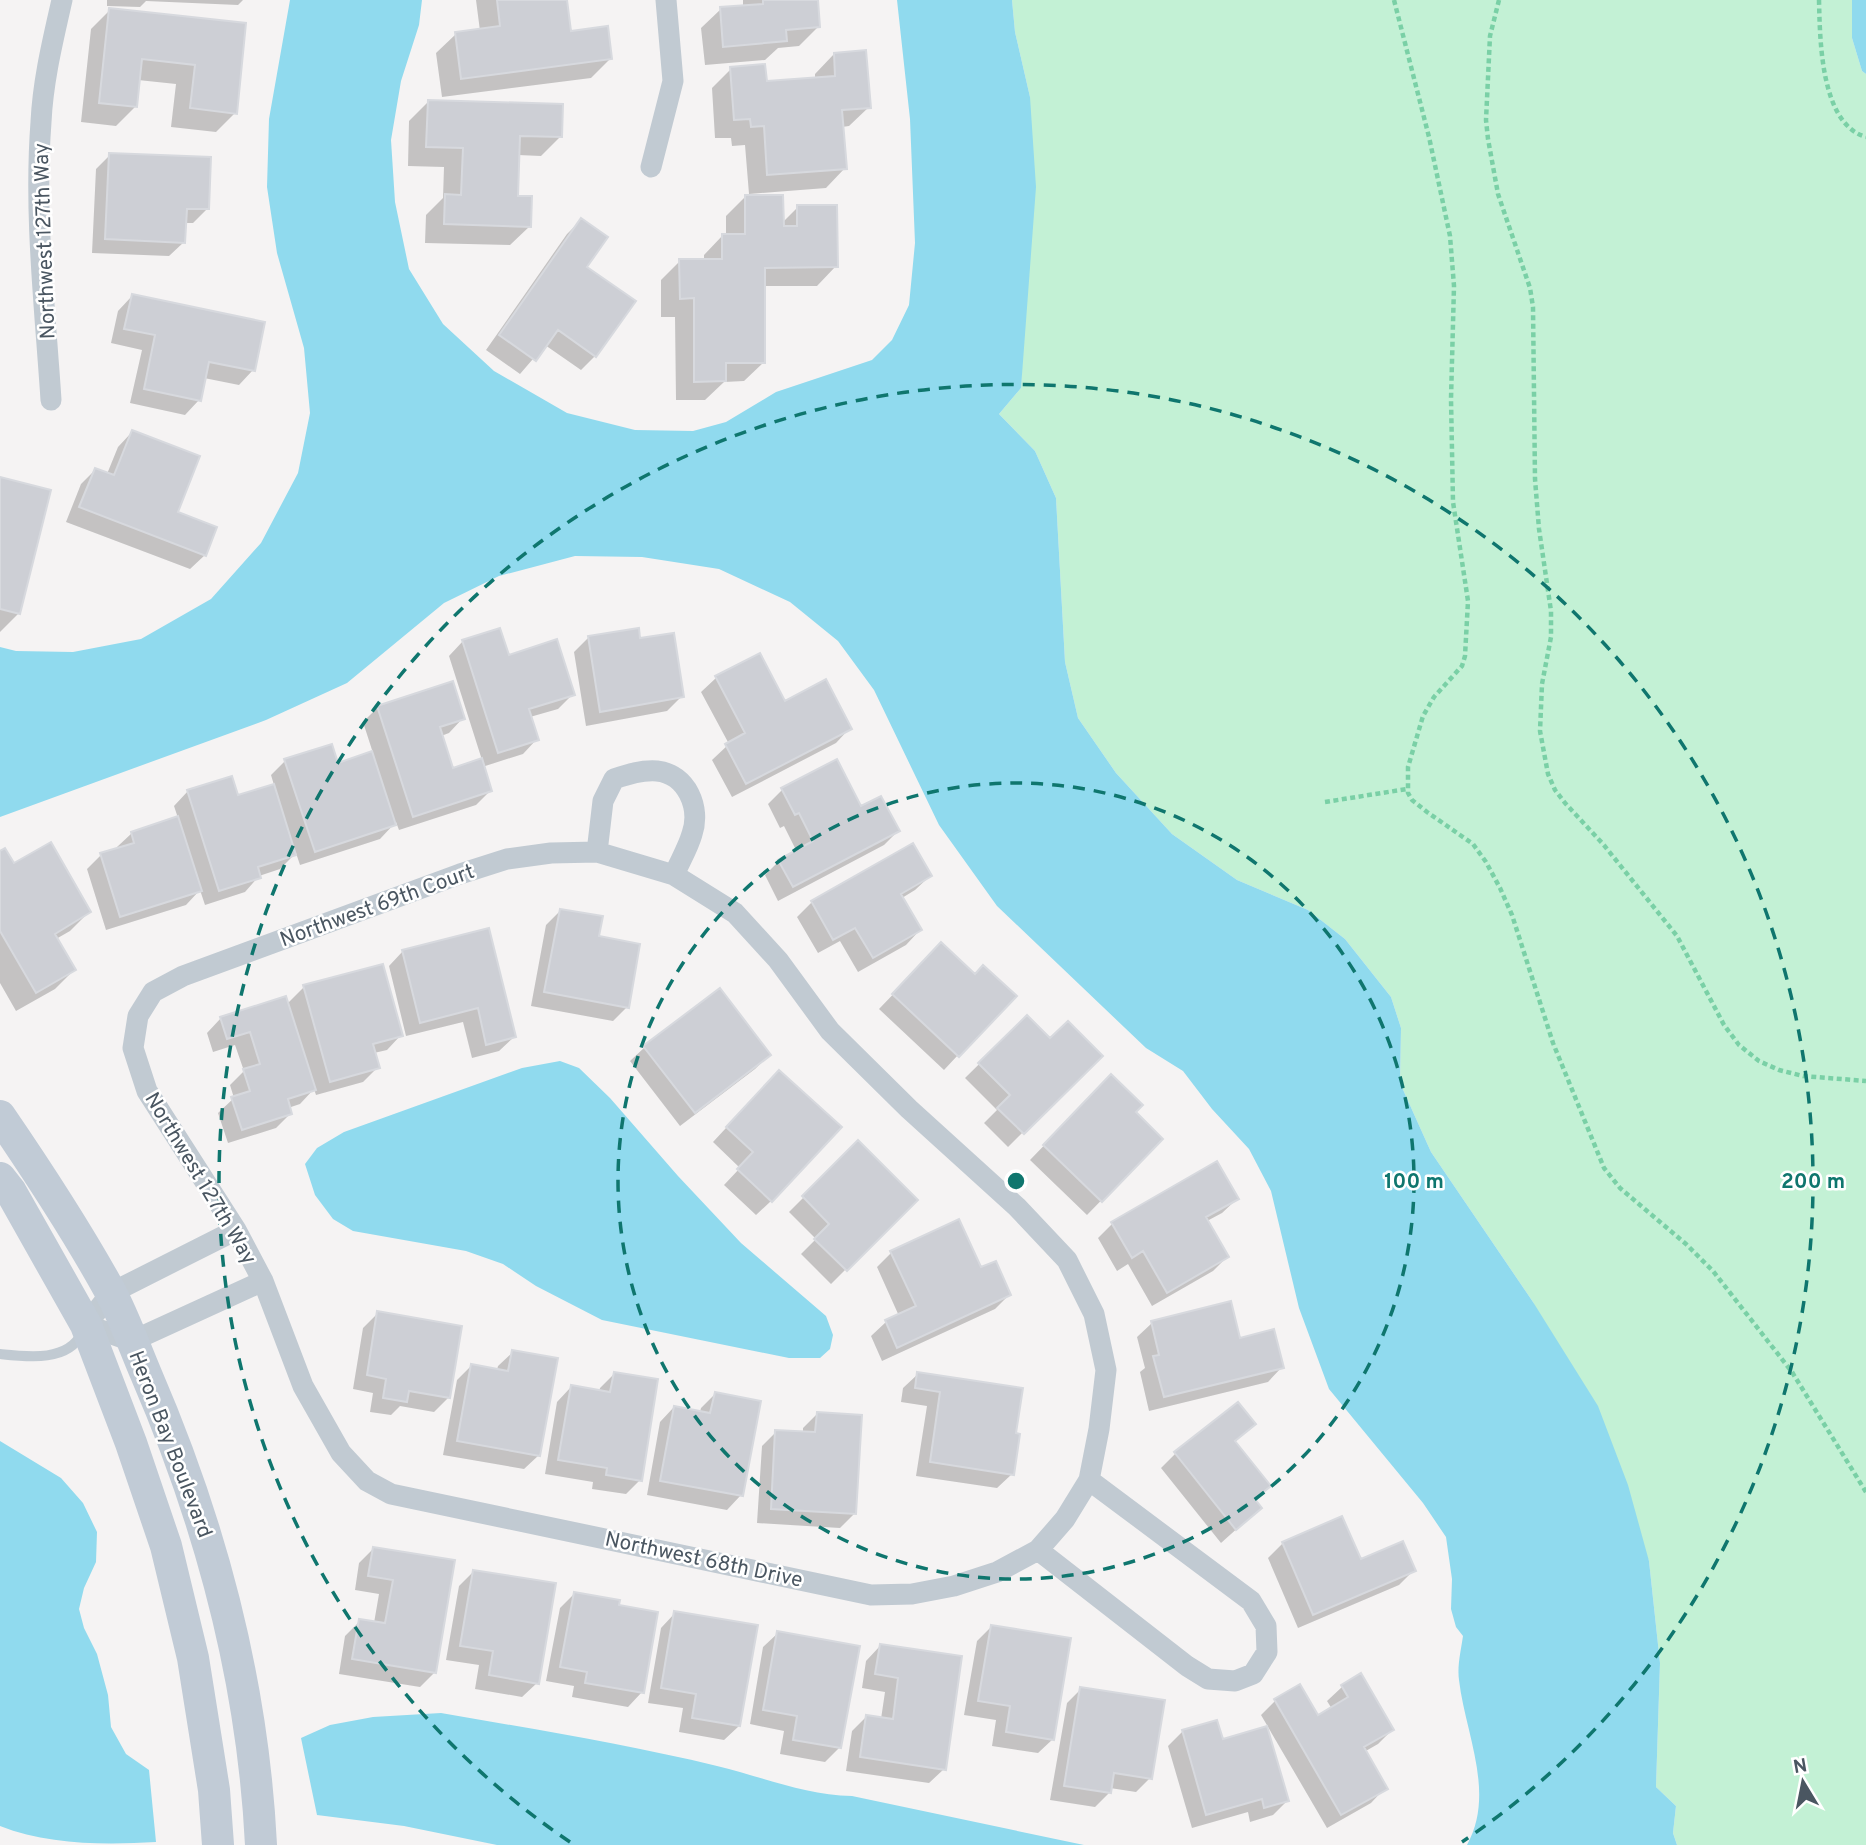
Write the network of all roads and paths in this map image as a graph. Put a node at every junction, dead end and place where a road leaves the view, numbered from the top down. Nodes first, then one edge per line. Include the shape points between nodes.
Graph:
1 (62, 0) edge
2 (666, 0) edge
3 (1394, 0) edge
4 (1499, 0) edge
5 (1819, 0) edge
6 (1866, 137) edge
7 (651, 167) dead end
8 (51, 400) dead end
9 (1407, 789) junction
10 (1325, 802) dead end
11 (597, 852) junction
12 (674, 875) junction
13 (138, 1016) joint
14 (1866, 1081) edge
15 (0, 1116) edge
16 (0, 1178) edge
17 (236, 1230) junction
18 (263, 1281) junction
19 (111, 1293) junction
20 (86, 1325) junction
21 (132, 1341) junction
22 (0, 1354) edge
23 (1089, 1480) junction
24 (367, 1481) joint
25 (1866, 1492) edge
26 (1038, 1550) junction
27 (218, 1845) edge
28 (261, 1845) edge

1 - 8 street, Northwest 127th Way via 48,62 38,180
2 - 7 street via 673,81
3 - 9 path via 1450,236 1453,502 1468,601 1462,666 1423,716 1408,767
4 - 14 path via 1490,36 1486,121 1498,194 1533,307 1535,479 1551,611 1540,710 1548,774 1564,803 1677,936 1739,1045 1779,1070
5 - 6 path via 1832,101 1849,128
9 - 10 path
9 - 25 path via 1419,806 1473,844 1500,888 1553,1043 1604,1168 1620,1188 1713,1271 1815,1405
11 - 12 street, Northwest 69th Court
11 - 12 street via 603,801 614,779 660,771 685,785 695,806 693,832
11 - 13 street, Northwest 69th Court via 507,859 460,874 183,976 153,992
12 - 23 street via 735,913 778,960 830,1031 1067,1260 1094,1314 1106,1370
13 - 17 street, Northwest 127th Way via 133,1048 147,1091
15 - 19 street, Heron Bay Boulevard
16 - 20 street, Heron Bay Boulevard
17 - 18 street, Northwest 127th Way
17 - 19 street
18 - 21 street
18 - 24 street, Northwest 127th Way via 303,1386 341,1453
19 - 20 street
19 - 21 street, Heron Bay Boulevard
20 - 21 street
20 - 22 lane via 77,1344 56,1355
20 - 27 street, Heron Bay Boulevard via 166,1546 193,1658
21 - 28 street, Heron Bay Boulevard via 173,1435 209,1541 258,1784
23 - 26 street, Northwest 68th Drive via 1065,1519
23 - 26 street via 1251,1601 1266,1626 1266,1652 1253,1674 1235,1681 1208,1679
24 - 26 street, Northwest 68th Drive via 391,1493 871,1595 954,1586 997,1572

